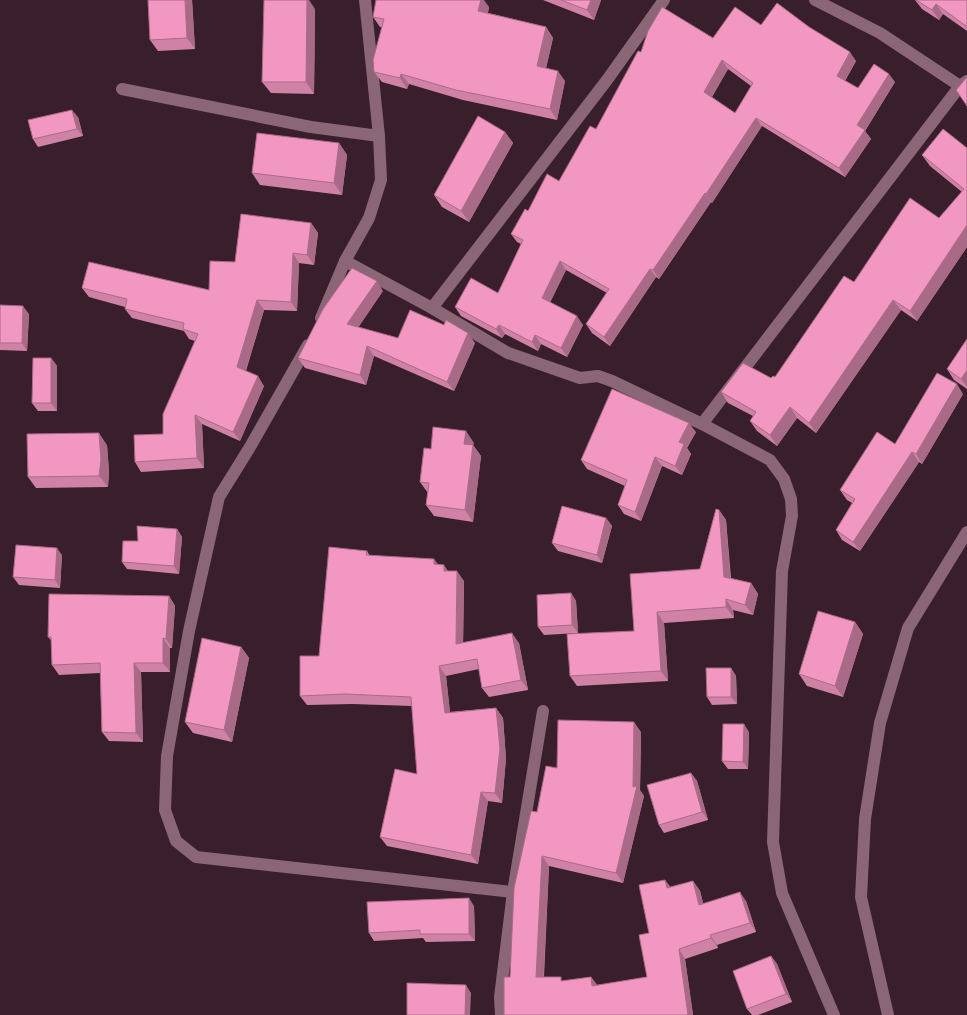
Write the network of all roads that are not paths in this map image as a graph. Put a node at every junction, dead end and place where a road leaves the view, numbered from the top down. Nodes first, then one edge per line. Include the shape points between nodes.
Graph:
1 (365, 0) edge
2 (664, 0) edge
3 (815, 0) edge
4 (964, 84) edge
5 (122, 89) dead end
6 (379, 136) junction
7 (345, 261) junction
8 (432, 308) junction
9 (702, 424) junction
10 (967, 532) edge
11 (543, 711) dead end
12 (514, 892) junction
13 (501, 1015) edge
14 (834, 1015) edge
15 (888, 1015) edge

1 - 6 street
2 - 8 street via 607,80
3 - 4 street
4 - 9 street
5 - 6 street via 311,127
6 - 7 street via 380,180 369,218
7 - 8 street
7 - 12 street via 312,339 219,497 189,632 167,756 165,810 176,841 196,857
8 - 9 street via 508,353 580,378 598,376 612,381
9 - 14 street via 770,460 784,479 791,498 792,516 782,571 774,842 782,893
10 - 15 street via 908,628 880,723 865,819 862,897
11 - 12 street
12 - 13 street via 500,998

